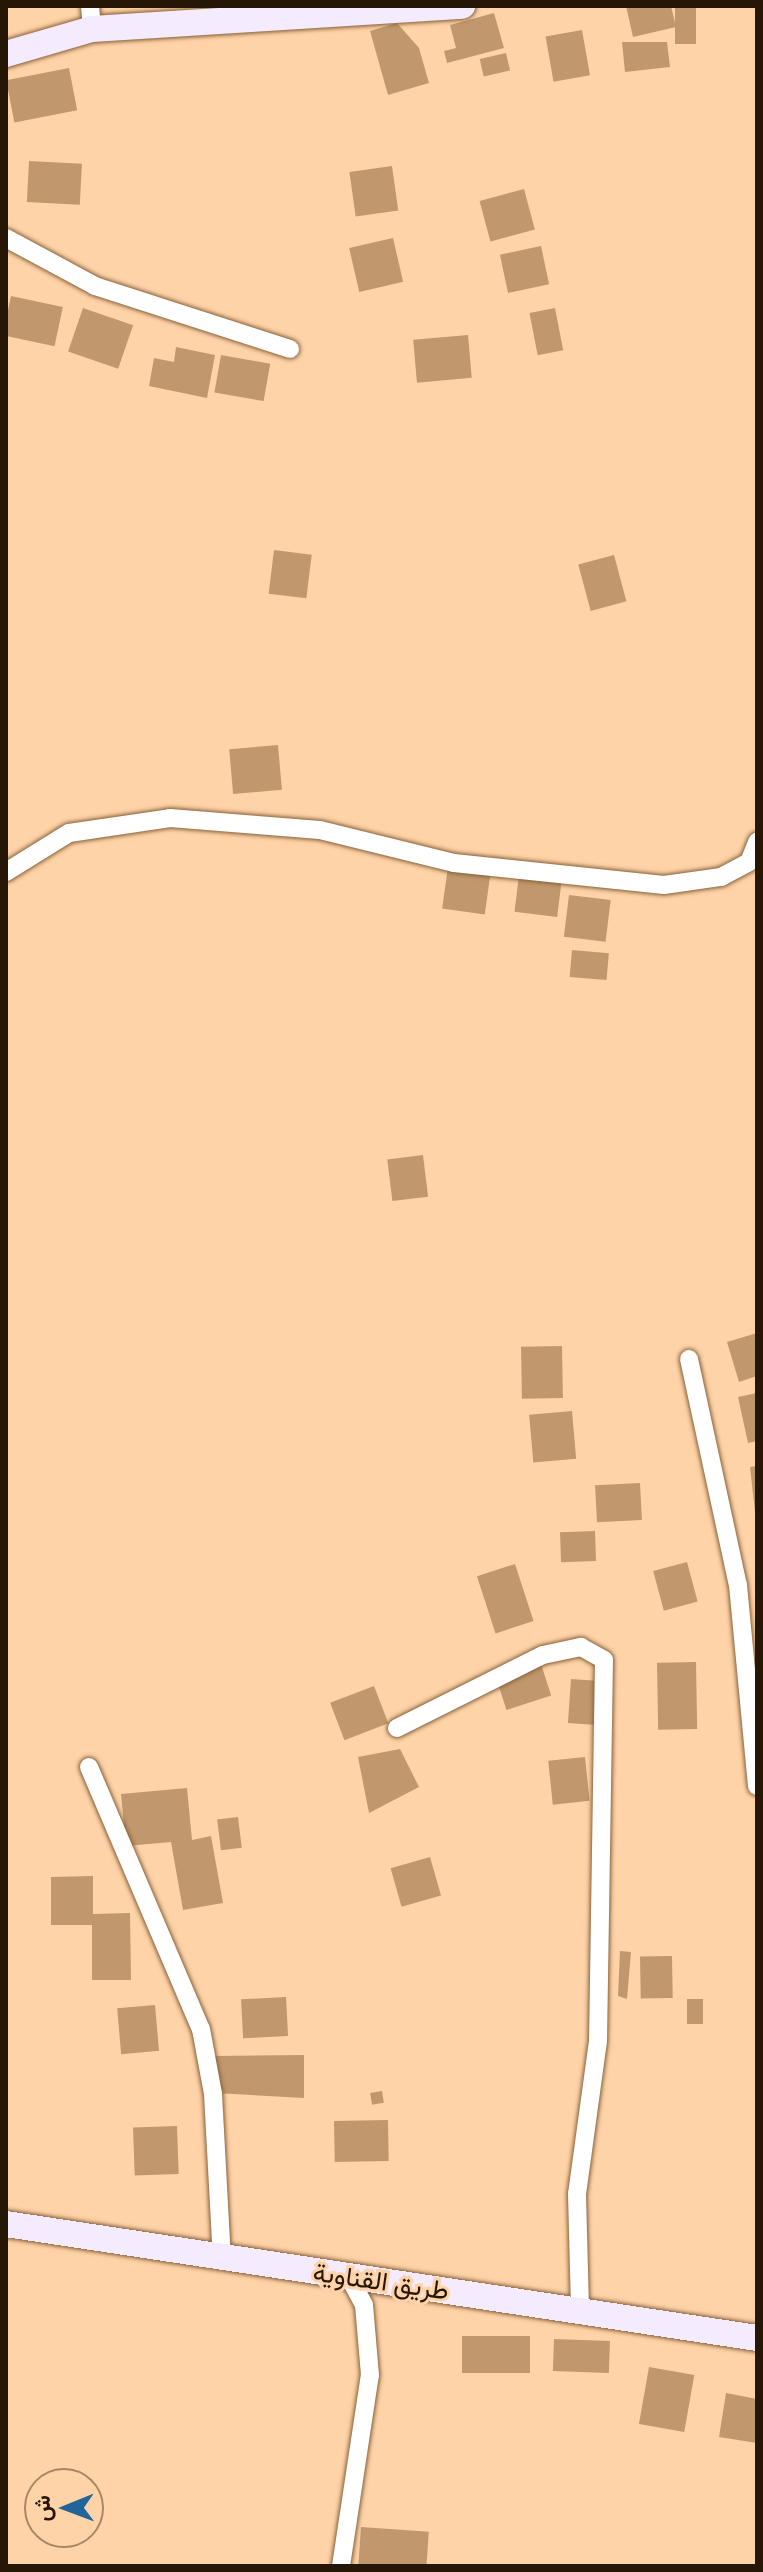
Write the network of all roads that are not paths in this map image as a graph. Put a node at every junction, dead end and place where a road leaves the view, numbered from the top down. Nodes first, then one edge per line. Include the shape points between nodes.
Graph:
1 (462, 6) edge
2 (287, 9) edge
3 (91, 18) edge
4 (6, 54) edge
5 (6, 238) edge
6 (290, 349) dead end
7 (757, 842) edge
8 (6, 872) edge
9 (689, 1359) dead end
10 (397, 1728) dead end
11 (89, 1767) dead end
12 (757, 1786) edge
13 (6, 2224) edge
14 (222, 2259) junction
15 (348, 2275) junction
16 (580, 2311) junction
17 (757, 2338) edge
18 (341, 2566) edge

1 - 2 street
2 - 3 street
3 - 4 street
5 - 6 street via 95,286
7 - 8 street via 749,862 721,877 664,885 454,863 320,830 170,818 69,833
9 - 12 street via 738,1585
10 - 16 street via 543,1655 581,1647 604,1660 598,2041 577,2194
11 - 14 street via 201,2029 213,2094
13 - 14 street, طريق القناوية
14 - 15 street, طريق القناوية
15 - 16 street, طريق القناوية
15 - 18 street via 364,2305 370,2375
16 - 17 street, طريق القناوية

